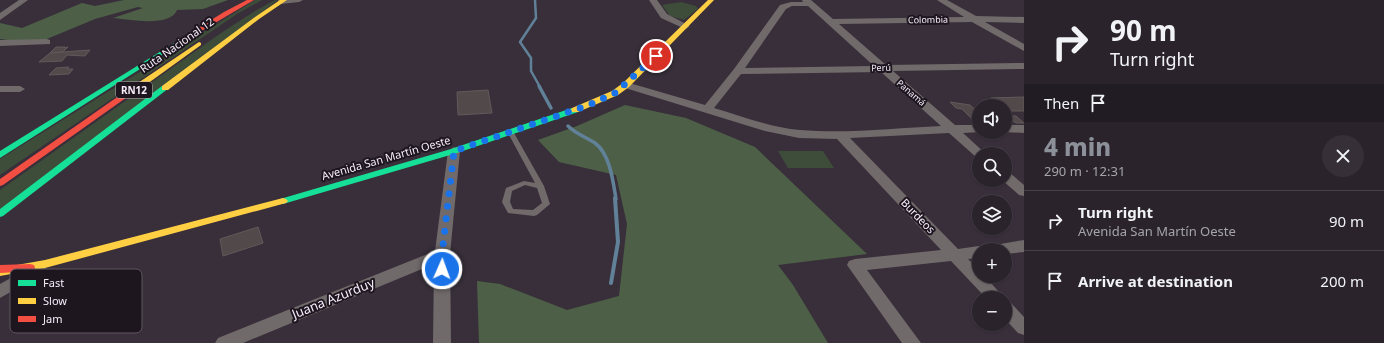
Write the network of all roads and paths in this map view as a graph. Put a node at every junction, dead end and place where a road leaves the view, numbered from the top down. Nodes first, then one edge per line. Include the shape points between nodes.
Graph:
1 (24, 0) edge
2 (251, 0) edge
3 (271, 0) edge
4 (299, 0) edge
5 (653, 0) edge
6 (711, 0) edge
7 (941, 0) edge
8 (282, 1) edge
9 (809, 2) edge
10 (245, 14) dead end
11 (0, 17) edge
12 (974, 19) junction
13 (1024, 20) edge
14 (831, 22) junction
15 (686, 26) junction
16 (210, 37) dead end
17 (47, 42) dead end
18 (0, 43) edge
19 (1024, 48) edge
20 (1024, 66) edge
21 (882, 67) junction
22 (738, 71) junction
23 (626, 84) junction
24 (0, 89) edge
25 (20, 89) dead end
26 (707, 110) junction
27 (951, 128) junction
28 (972, 129) edge
29 (1012, 129) edge
30 (1024, 129) edge
31 (511, 133) junction
32 (840, 135) junction
33 (972, 147) edge
34 (454, 151) junction
35 (0, 155) edge
36 (1012, 182) edge
37 (0, 183) edge
38 (540, 186) junction
39 (1024, 192) edge
40 (0, 214) edge
41 (1024, 246) edge
42 (1012, 248) edge
43 (972, 253) edge
44 (442, 254) junction
45 (955, 255) junction
46 (38, 266) junction
47 (30, 269) edge
48 (34, 269) edge
49 (0, 270) edge
50 (10, 276) edge
51 (0, 280) edge
52 (10, 285) edge
53 (989, 291) edge
54 (0, 292) edge
55 (1012, 315) edge
56 (1024, 328) edge
57 (240, 339) edge
58 (224, 343) edge
59 (442, 343) edge
60 (912, 343) edge

1 - 11 street
2 - 35 main road via 219,17
3 - 10 main road
4 - 8 street
5 - 15 street via 664,16
6 - 15 main road, Avenida San Martín Oeste
7 - 12 street
8 - 40 main road
9 - 14 street, Panamá
9 - 22 street via 782,6
12 - 13 street, Colombia
12 - 14 street, Colombia
12 - 19 street
14 - 21 street, Panamá
15 - 23 main road, Avenida San Martín Oeste
16 - 37 main road, Ruta Nacional 12 / RN12
17 - 18 street
20 - 21 street, Perú
21 - 22 street, Perú
21 - 27 street, Panamá
22 - 26 street
23 - 26 street
23 - 31 main road, Avenida San Martín Oeste via 615,93 589,105
24 - 25 street
26 - 32 street via 765,128 799,134
27 - 28 street
27 - 32 street
27 - 33 street, Panamá
29 - 30 street
31 - 34 main road, Avenida San Martín Oeste
31 - 38 lane
32 - 45 street, Burdeos
34 - 44 street
34 - 46 main road, Avenida San Martín Oeste via 236,214
36 - 39 street
38 - 38 lane via 546,204 534,212 511,211 506,202 509,190 524,183
41 - 42 street
43 - 45 street
44 - 57 street, Juana Azurduy
44 - 59 street
45 - 53 street, Burdeos
45 - 60 street via 855,265
46 - 47 main road
46 - 48 street
46 - 49 main road
50 - 51 main road
52 - 54 street
55 - 56 street
57 - 58 street, Juana Azurduy

